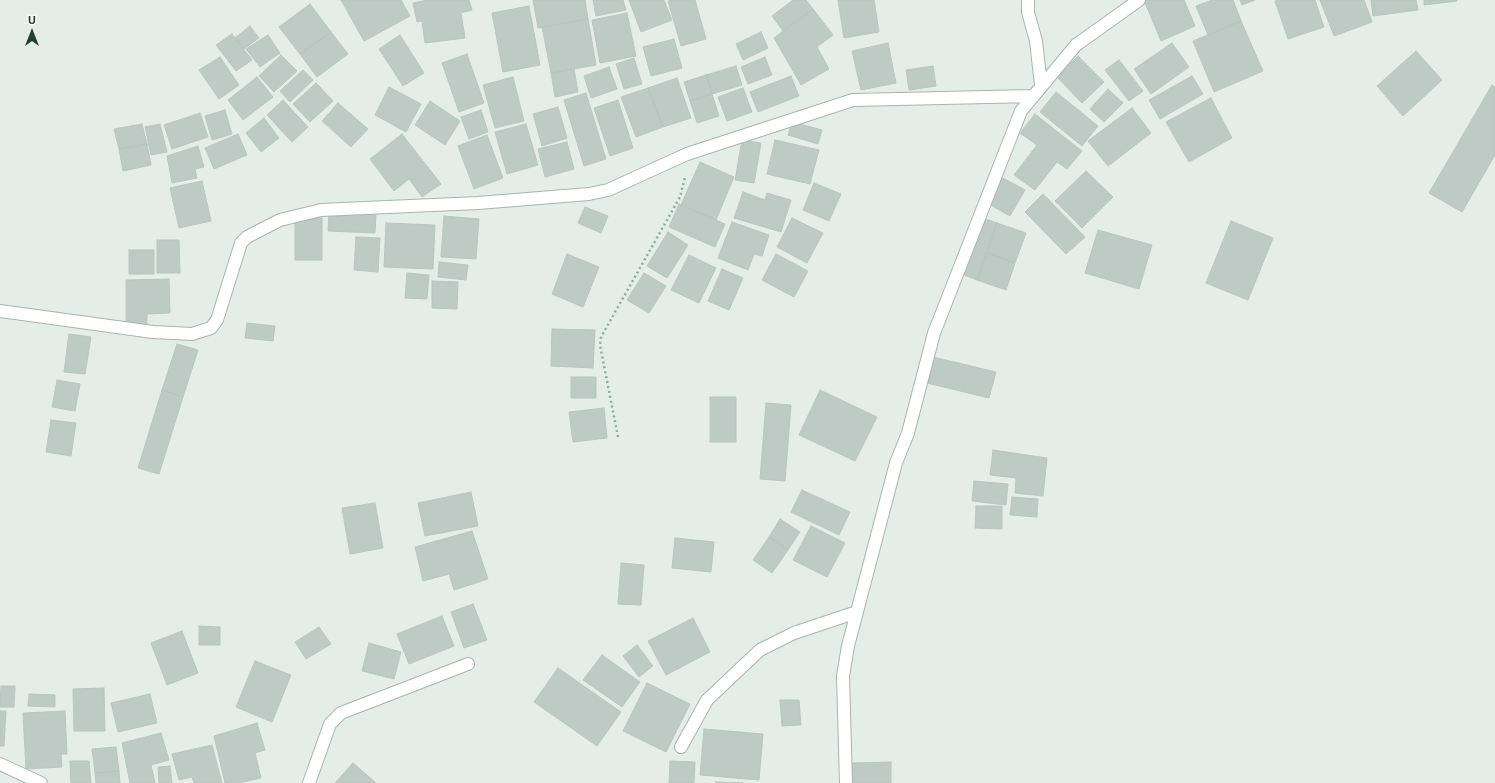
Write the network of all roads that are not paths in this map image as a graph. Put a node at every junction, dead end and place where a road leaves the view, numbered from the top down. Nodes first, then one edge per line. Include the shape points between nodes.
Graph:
1 (1028, 0) edge
2 (1139, 0) edge
3 (1041, 85) junction
4 (1032, 96) junction
5 (0, 311) edge
6 (857, 612) junction
7 (468, 664) dead end
8 (681, 747) dead end
9 (0, 764) edge
10 (41, 783) edge
11 (309, 783) edge
12 (846, 783) edge

1 - 3 street
2 - 3 street via 1076,45
3 - 4 street
4 - 5 street via 853,100 688,154 608,190 590,194 478,203 322,210 280,220 247,237 241,243 217,320 211,328 192,334 153,332
4 - 6 street via 1021,112 934,333 908,433 896,463
6 - 8 street via 794,633 760,650 707,700
6 - 12 street via 851,627 843,676
7 - 11 street via 341,713 330,724
9 - 10 street

